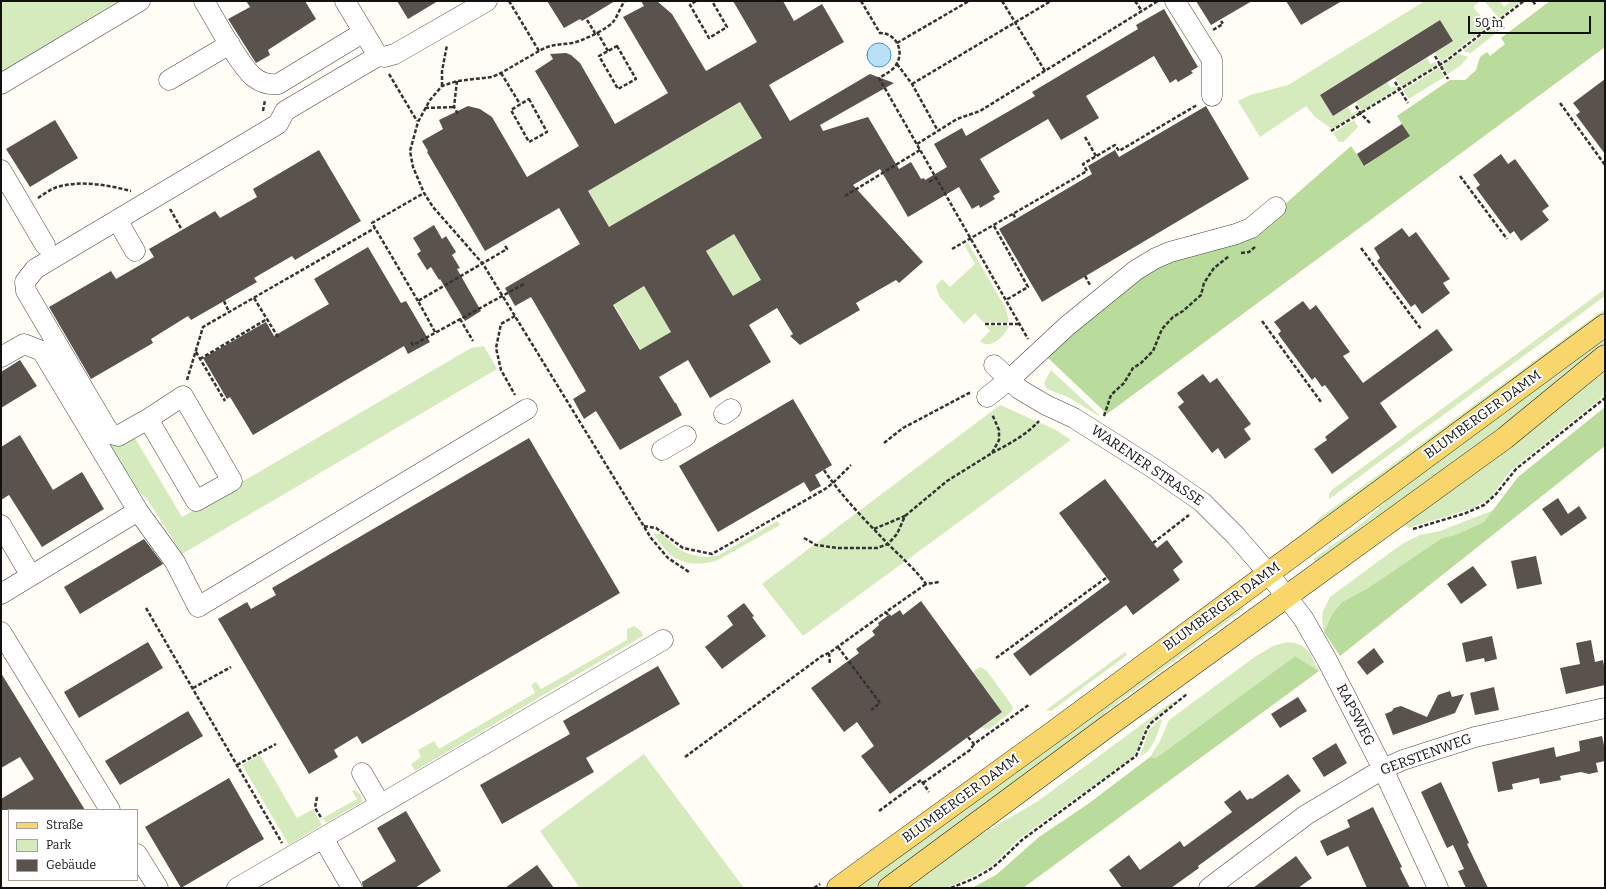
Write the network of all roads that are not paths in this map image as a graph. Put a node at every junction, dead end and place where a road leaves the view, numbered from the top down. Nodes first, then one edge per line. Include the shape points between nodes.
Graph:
1 (140, 1) edge
2 (204, 1) edge
3 (345, 1) edge
4 (487, 1) edge
5 (1175, 1) edge
6 (364, 32) junction
7 (230, 44) junction
8 (378, 56) junction
9 (169, 80) dead end
10 (1, 84) edge
11 (1212, 96) road end
12 (1, 170) edge
13 (1276, 206) dead end
14 (117, 220) junction
15 (45, 245) dead end
16 (135, 251) dead end
17 (1605, 325) edge
18 (1605, 356) edge
19 (1, 357) edge
20 (994, 365) dead end
21 (1009, 380) junction
22 (983, 399) road end
23 (525, 410) road end
24 (148, 419) junction
25 (686, 436) dead end
26 (662, 450) dead end
27 (138, 511) junction
28 (1, 525) edge
29 (1268, 573) junction
30 (31, 576) junction
31 (1, 594) edge
32 (1287, 596) junction
33 (1, 632) edge
34 (663, 640) dead end
35 (1605, 708) edge
36 (1383, 769) junction
37 (362, 773) dead end
38 (380, 804) junction
39 (109, 809) edge
40 (326, 836) junction
41 (138, 856) edge
42 (158, 888) edge
43 (237, 888) edge
44 (352, 888) edge
45 (838, 888) edge
46 (889, 888) edge
47 (1209, 888) edge
48 (1438, 888) edge

1 - 10 street
2 - 7 street
3 - 6 street
4 - 8 street via 395,54
5 - 11 street via 1212,60
6 - 7 street via 278,84 269,85 249,72
6 - 8 street
7 - 9 street
8 - 14 street via 285,111 278,124
12 - 15 street
13 - 21 street via 1251,228 1170,252 1136,270 1067,326
14 - 16 street
14 - 24 street via 35,269 25,282 26,291 111,434 118,436
17 - 29 main road, BLUMBERGER DAMM
18 - 32 main road, BLUMBERGER DAMM via 1505,438
19 - 27 street via 24,344 42,351
20 - 21 street, WARENER STRASSE
21 - 22 street
21 - 29 street, WARENER STRASSE via 1019,389 1080,422 1156,470 1202,502
23 - 27 street via 198,607 175,562
24 - 24 street via 183,396 232,481 196,501
25 - 26 street
27 - 30 street
28 - 30 street
29 - 32 street, RAPSWEG
29 - 45 main road, BLUMBERGER DAMM via 1052,734
30 - 31 street
32 - 36 street, RAPSWEG via 1303,618
32 - 46 main road, BLUMBERGER DAMM
33 - 39 street
34 - 38 street
35 - 36 street, GERSTENWEG via 1475,737
36 - 47 street, GERSTENWEG via 1306,815
36 - 48 street, RAPSWEG
37 - 38 street
38 - 40 street
40 - 43 street
40 - 44 street
41 - 42 street

